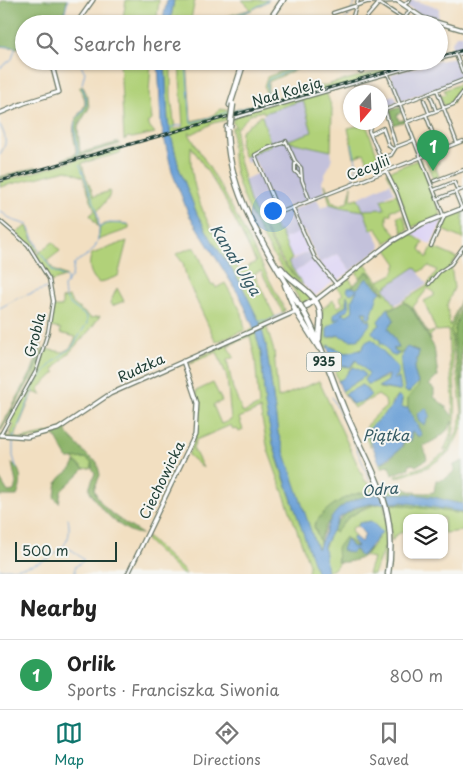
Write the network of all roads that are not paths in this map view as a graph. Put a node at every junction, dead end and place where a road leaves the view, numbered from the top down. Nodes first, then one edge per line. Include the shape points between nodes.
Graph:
1 (93, 0) edge
2 (285, 0) edge
3 (358, 0) edge
4 (410, 0) edge
5 (397, 1) edge
6 (379, 3) junction
7 (404, 5) junction
8 (356, 6) junction
9 (410, 10) junction
10 (333, 13) dead end
11 (82, 15) edge
12 (275, 15) edge
13 (355, 15) edge
14 (369, 15) edge
15 (397, 15) edge
16 (407, 15) edge
17 (418, 15) edge
18 (448, 26) edge
19 (463, 30) edge
20 (463, 53) edge
21 (456, 55) junction
22 (448, 57) edge
23 (54, 70) edge
24 (243, 70) edge
25 (401, 70) edge
26 (463, 73) edge
27 (388, 74) junction
28 (463, 80) edge
29 (437, 90) junction
30 (463, 92) edge
31 (431, 97) dead end
32 (424, 100) dead end
33 (400, 103) junction
34 (443, 108) junction
35 (388, 109) edge
36 (436, 111) junction
37 (0, 113) edge
38 (429, 113) junction
39 (426, 115) junction
40 (234, 118) dead end
41 (388, 120) edge
42 (407, 122) junction
43 (370, 130) edge
44 (370, 134) junction
45 (414, 140) junction
46 (463, 141) edge
47 (457, 143) junction
48 (396, 146) junction
49 (393, 150) junction
50 (439, 150) junction
51 (421, 157) junction
52 (297, 167) junction
53 (463, 170) edge
54 (386, 171) junction
55 (299, 172) junction
56 (434, 181) dead end
57 (434, 190) junction
58 (463, 190) edge
59 (457, 192) junction
60 (437, 199) junction
61 (310, 201) junction
62 (292, 208) junction
63 (462, 209) edge
64 (443, 216) junction
65 (0, 221) edge
66 (410, 230) junction
67 (431, 246) dead end
68 (463, 247) edge
69 (279, 267) junction
70 (336, 284) junction
71 (430, 284) dead end
72 (314, 300) junction
73 (294, 311) junction
74 (321, 350) junction
75 (184, 365) junction
76 (0, 434) edge
77 (128, 574) edge
78 (388, 574) edge

1 - 11 main road
2 - 12 main road
3 - 8 street
4 - 7 street
5 - 6 street
5 - 7 main road
6 - 8 street via 367,2
6 - 14 street
6 - 15 street
7 - 9 main road
8 - 10 street
8 - 13 street
9 - 16 street
9 - 17 main road
18 - 19 main road
20 - 21 street
21 - 22 street
21 - 26 street
23 - 37 main road via 60,92
24 - 69 main road, 935, bridge via 231,104 232,159 239,188
25 - 27 street, Nad Koleją
27 - 33 street
27 - 40 street, Nad Koleją
28 - 29 street
29 - 33 street
29 - 34 street
30 - 34 street via 454,104
31 - 36 street
32 - 38 street
33 - 35 street
33 - 42 street
34 - 36 street
34 - 47 street
36 - 38 street
38 - 39 street
39 - 42 street
39 - 50 street
41 - 48 street
42 - 45 street
43 - 44 street
44 - 49 street via 382,128 388,146
44 - 49 street via 381,158 391,155
45 - 48 street
45 - 51 street
46 - 47 street, Cecylii
47 - 50 street, Cecylii
48 - 49 street
50 - 51 street, Cecylii
51 - 54 street, Cecylii
51 - 57 street
52 - 55 street via 301,168
52 - 55 street via 295,171
52 - 62 street, Cecylii via 286,142 254,155 280,213
53 - 56 street
54 - 61 street, Cecylii
54 - 66 street
55 - 61 street
57 - 59 street via 454,182
57 - 60 street
58 - 59 street
59 - 60 street
59 - 63 street
60 - 64 street
61 - 62 street, Cecylii
62 - 70 street via 315,258
63 - 64 main road, Rudzka
64 - 66 main road, Rudzka
64 - 67 street
65 - 76 street, Grobla via 36,252 52,291 52,315 36,371
66 - 70 main road, Rudzka
68 - 71 street via 452,264 440,271
69 - 72 main road
69 - 73 main road
69 - 74 main road, 935, bridge
70 - 72 main road, Rudzka
72 - 73 main road, Rudzka
72 - 74 main road via 320,312
73 - 74 main road
73 - 75 main road, Rudzka via 188,359
74 - 78 main road, 935 via 345,411 376,475 387,510
75 - 76 main road, Rudzka via 177,364 107,395 55,430 29,437
75 - 77 main road, Ciechowicka via 198,415 194,439

